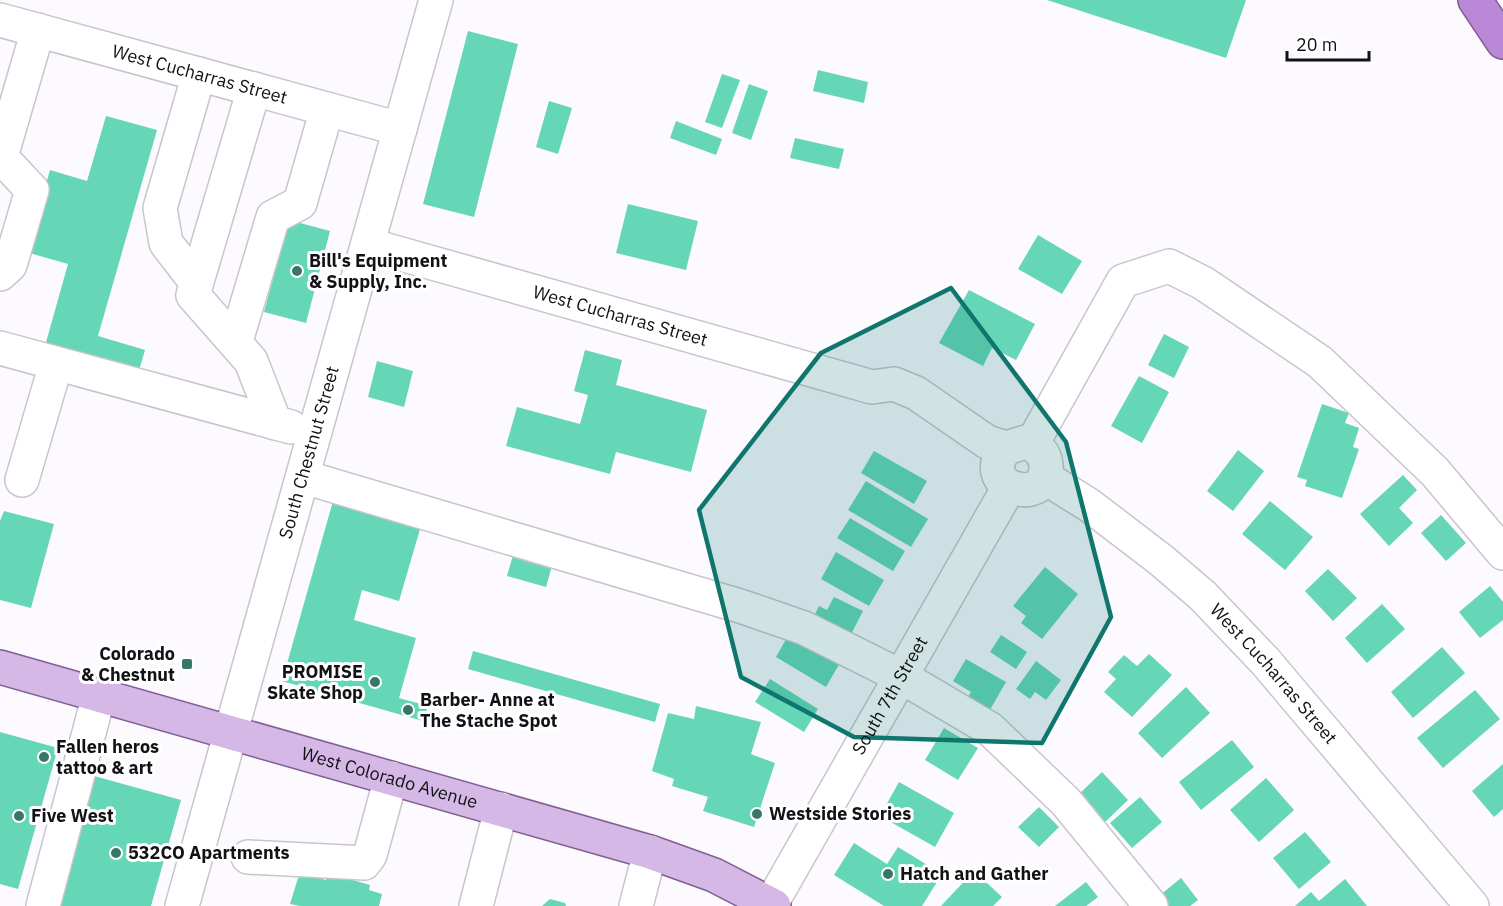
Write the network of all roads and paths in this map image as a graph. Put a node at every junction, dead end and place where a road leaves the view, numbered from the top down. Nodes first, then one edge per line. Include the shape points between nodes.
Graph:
1 (436, 0) edge
2 (1475, 0) edge
3 (0, 20) edge
4 (38, 30) junction
5 (1503, 42) edge
6 (199, 74) junction
7 (254, 89) junction
8 (327, 109) junction
9 (400, 129) junction
10 (1, 157) edge
11 (369, 245) junction
12 (0, 274) edge
13 (196, 282) junction
14 (236, 341) junction
15 (0, 348) edge
16 (56, 364) junction
17 (275, 423) junction
18 (316, 434) junction
19 (1012, 462) junction
20 (304, 477) junction
21 (22, 480) dead end
22 (1503, 553) edge
23 (0, 667) edge
24 (902, 677) junction
25 (99, 695) junction
26 (232, 732) junction
27 (392, 778) junction
28 (501, 809) junction
29 (650, 852) junction
30 (248, 857) dead end
31 (772, 905) edge
32 (43, 906) edge
33 (182, 906) edge
34 (476, 906) edge
35 (636, 906) edge
36 (1151, 906) edge
37 (1472, 906) edge

1 - 9 street, South Chestnut Street
2 - 5 highway
3 - 4 street, West Cucharras Street
4 - 6 street, West Cucharras Street
4 - 10 street
6 - 7 street, West Cucharras Street
6 - 13 street via 160,208 166,243
7 - 8 street, West Cucharras Street
7 - 13 street
8 - 9 street, West Cucharras Street
8 - 14 street via 300,203 273,216
9 - 11 street, South Chestnut Street
10 - 12 street via 32,190 10,265
11 - 18 street, South Chestnut Street
11 - 19 street, West Cucharras Street via 872,387 894,384 916,393
13 - 14 street via 193,295
14 - 17 street via 251,361
15 - 16 street
16 - 17 street
16 - 21 street
17 - 18 street
18 - 20 street, South Chestnut Street
19 - 22 street, South 7th Street via 1124,281 1169,266 1203,283 1320,362 1435,472
19 - 24 street, South 7th Street
19 - 37 street, West Cucharras Street via 1017,490 1033,488 1044,477 1098,512 1203,596 1264,661
20 - 24 street via 740,606 804,628
20 - 26 street, South Chestnut Street
23 - 25 main road, West Colorado Avenue
24 - 31 street, South 7th Street
24 - 36 street via 990,729 1065,802
25 - 26 main road, West Colorado Avenue
25 - 32 street
26 - 27 main road, West Colorado Avenue
26 - 33 street, South Chestnut Street
27 - 28 main road, West Colorado Avenue
27 - 30 street via 370,855 364,863
28 - 29 main road, West Colorado Avenue
28 - 34 street
29 - 31 main road, West Colorado Avenue via 714,875
29 - 35 street

